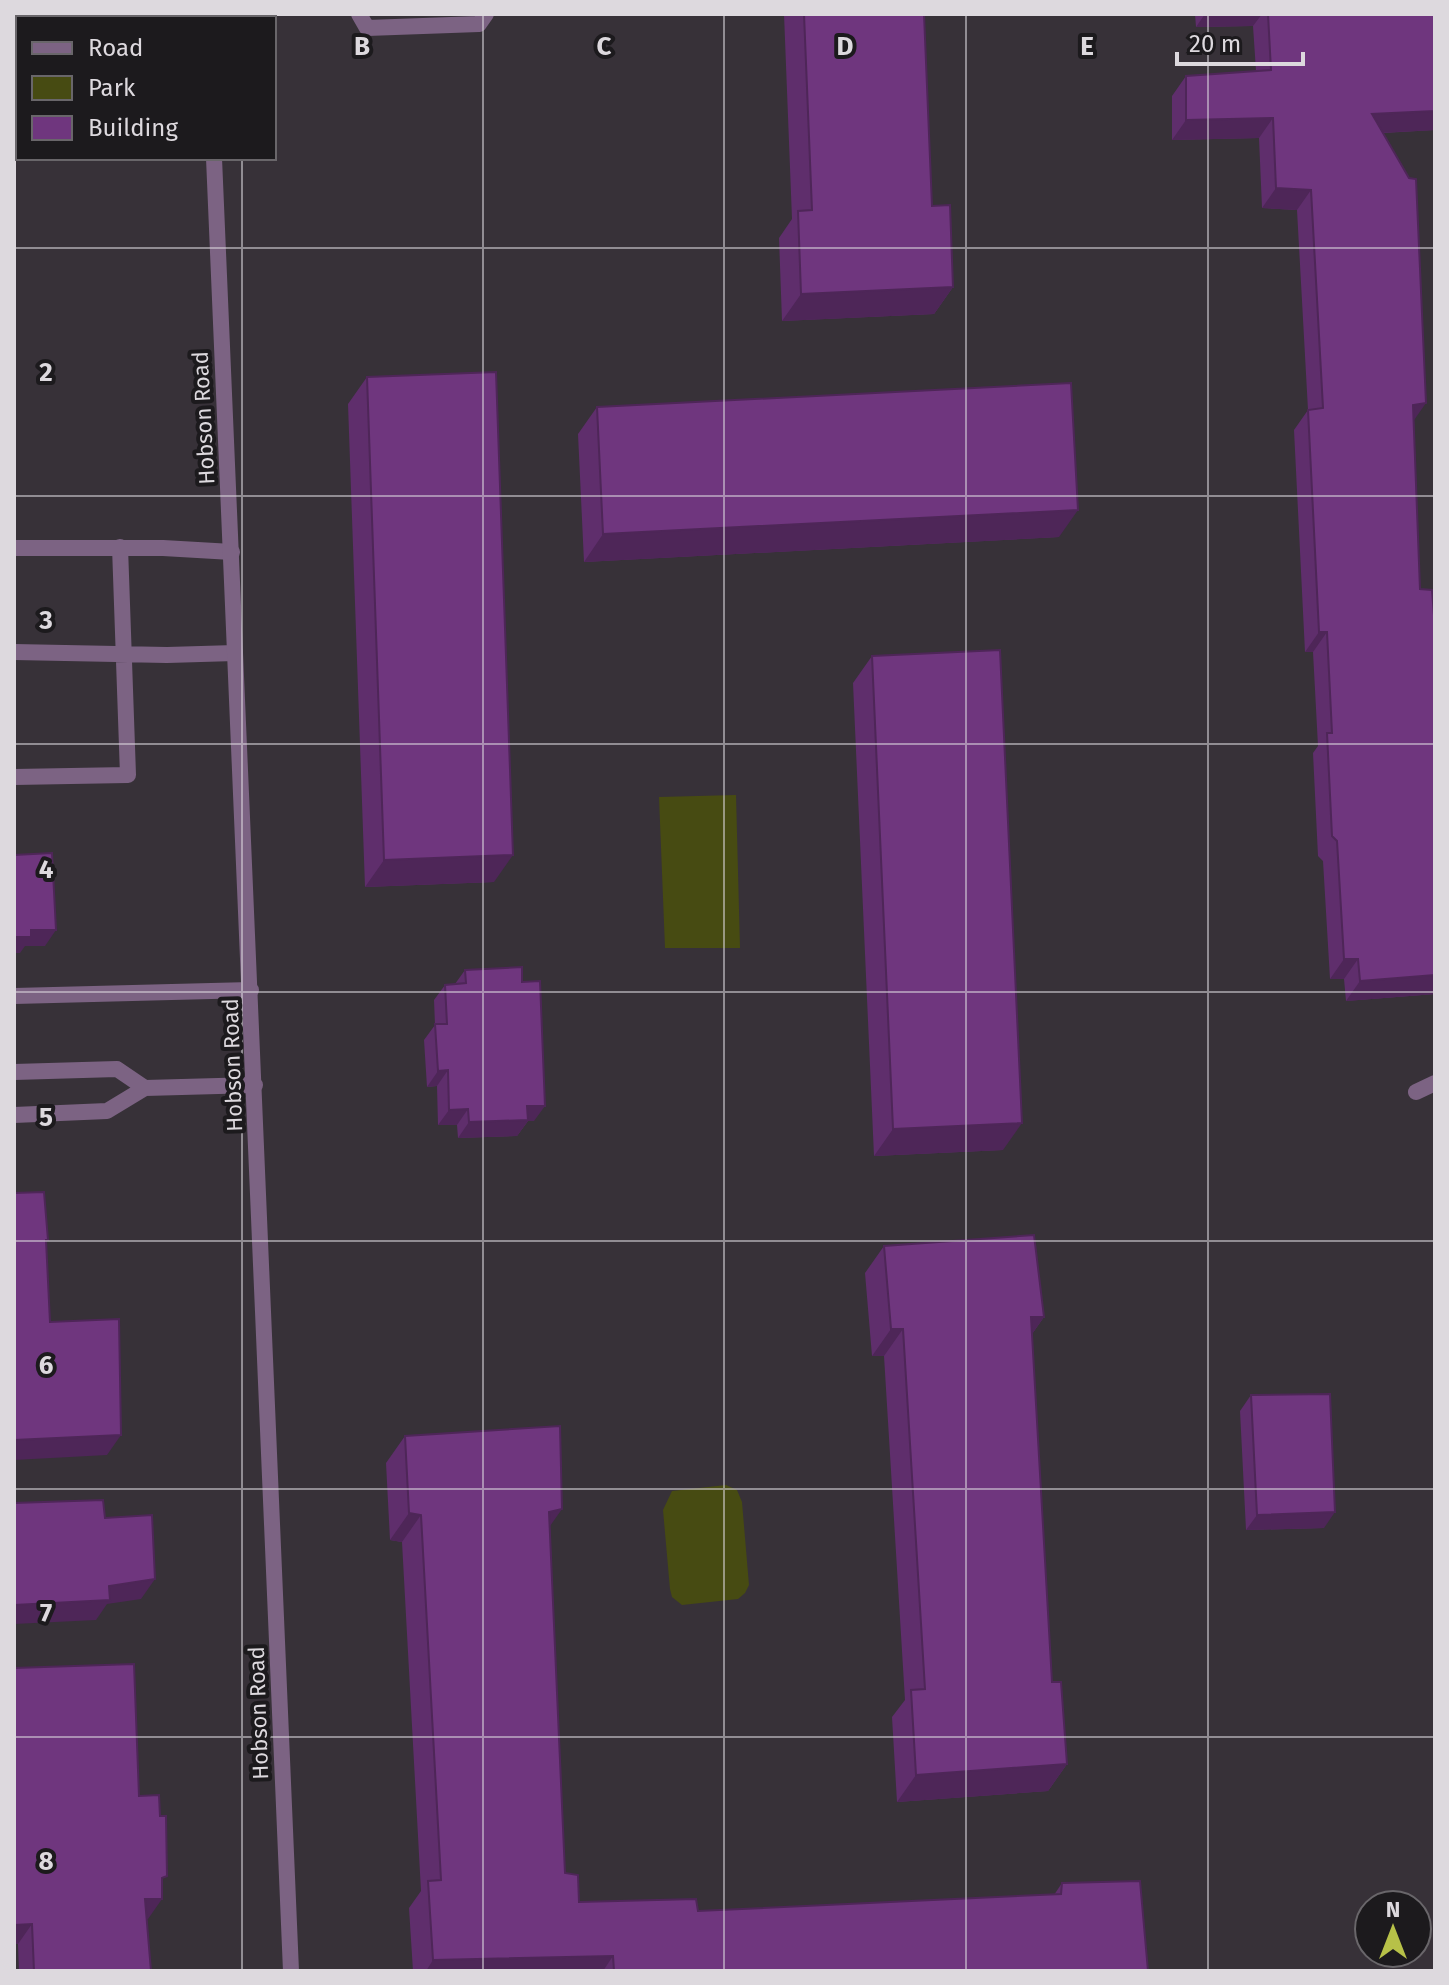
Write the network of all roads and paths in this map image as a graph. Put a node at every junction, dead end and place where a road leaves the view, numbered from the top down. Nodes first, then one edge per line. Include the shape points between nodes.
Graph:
1 (359, 14) edge
2 (486, 14) edge
3 (214, 160) edge
4 (120, 547) junction
5 (14, 548) edge
6 (232, 552) junction
7 (14, 652) edge
8 (123, 653) junction
9 (235, 653) junction
10 (14, 777) edge
11 (251, 990) junction
12 (14, 996) edge
13 (14, 1072) edge
14 (1435, 1083) edge
15 (255, 1085) junction
16 (145, 1088) junction
17 (1416, 1092) dead end
18 (14, 1115) edge
19 (291, 1971) edge

1 - 2 street via 367,28 479,24
3 - 6 street, Hobson Road
4 - 5 street
4 - 6 street
4 - 8 street
6 - 9 street, Hobson Road
7 - 8 street
8 - 9 street
8 - 10 street via 128,775
9 - 11 street, Hobson Road
11 - 12 street
11 - 15 street, Hobson Road
13 - 16 street via 117,1069
14 - 17 street
15 - 16 street
15 - 19 street, Hobson Road
16 - 18 street via 107,1111

